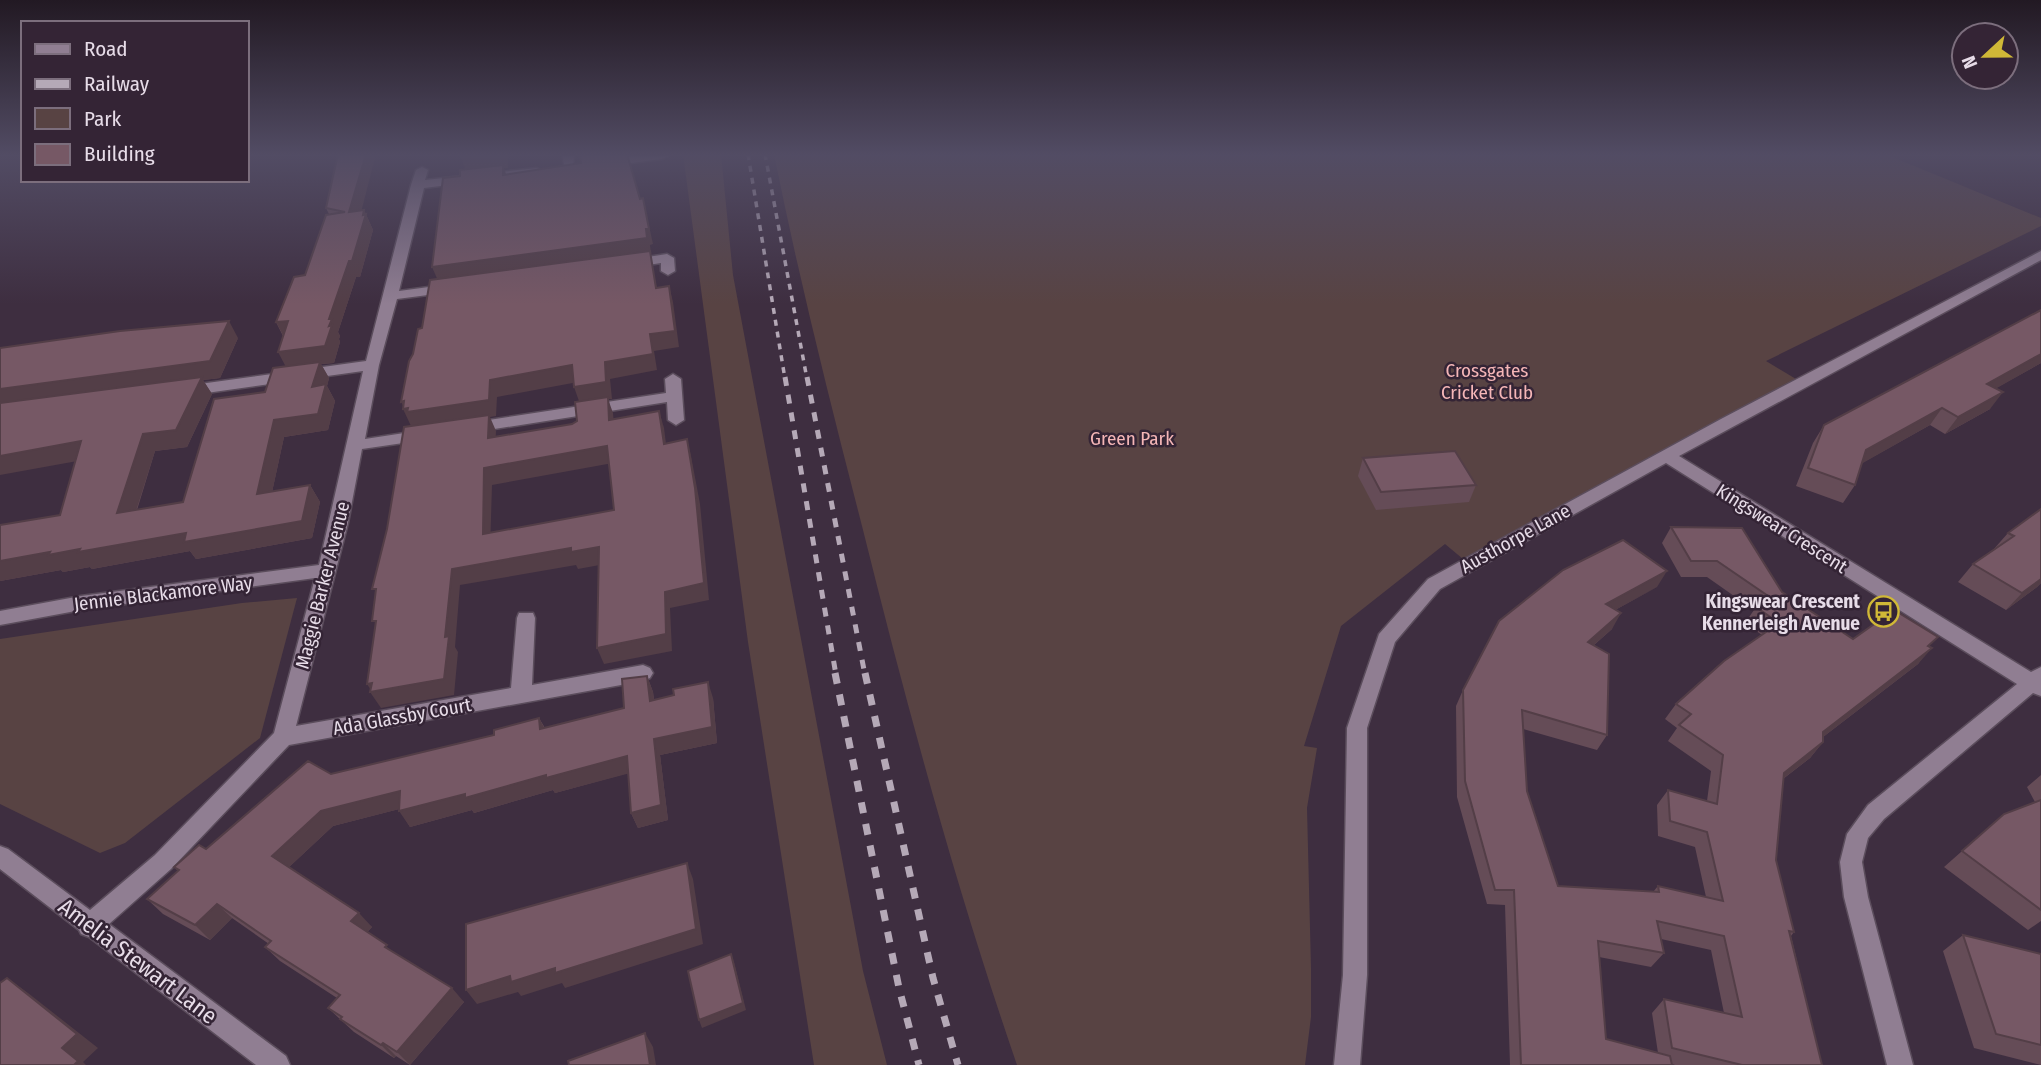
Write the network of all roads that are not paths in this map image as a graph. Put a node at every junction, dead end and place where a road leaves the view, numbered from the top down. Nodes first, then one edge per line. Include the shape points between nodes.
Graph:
1 (413, 204) edge
2 (2041, 255) edge
3 (667, 258) dead end
4 (612, 266) edge
5 (460, 287) edge
6 (391, 296) junction
7 (372, 365) junction
8 (173, 393) edge
9 (676, 420) dead end
10 (357, 446) junction
11 (1666, 455) junction
12 (327, 570) junction
13 (0, 618) edge
14 (526, 618) dead end
15 (643, 673) edge
16 (2038, 682) edge
17 (521, 696) junction
18 (283, 737) junction
19 (0, 856) edge
20 (89, 926) junction
21 (276, 1065) edge
22 (1347, 1065) edge
23 (1900, 1065) edge

1 - 6 street, Maggie Barker Avenue
2 - 11 street, Austhorpe Lane
3 - 4 street
5 - 6 street
6 - 7 street, Maggie Barker Avenue
7 - 8 street
7 - 10 street, Maggie Barker Avenue
9 - 10 street via 673,387
10 - 12 street, Maggie Barker Avenue
11 - 16 street, Kingswear Crescent
11 - 22 street, Austhorpe Lane via 1434,584 1386,639 1357,728 1355,975
12 - 13 street, Jennie Blackamore Way via 44,608
12 - 18 street, Maggie Barker Avenue
14 - 17 street
15 - 17 street, Ada Glassby Court
16 - 23 street via 1876,812 1858,834 1851,862 1856,897
17 - 18 street, Ada Glassby Court
18 - 20 street, Maggie Barker Avenue via 163,862
19 - 20 street, Amelia Stewart Lane
20 - 21 street, Amelia Stewart Lane

